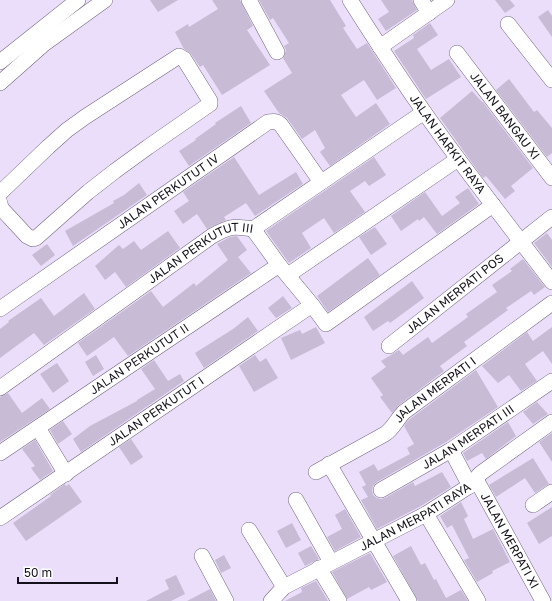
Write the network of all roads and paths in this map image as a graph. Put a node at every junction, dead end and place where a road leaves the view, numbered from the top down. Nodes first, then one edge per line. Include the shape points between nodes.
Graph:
1 (78, 0) edge
2 (105, 0) edge
3 (249, 0) edge
4 (350, 0) edge
5 (446, 0) edge
6 (425, 6) edge
7 (508, 24) dead end
8 (40, 39) junction
9 (380, 47) junction
10 (277, 52) dead end
11 (457, 53) dead end
12 (0, 62) edge
13 (552, 80) edge
14 (0, 83) edge
15 (424, 112) junction
16 (458, 159) junction
17 (552, 178) edge
18 (321, 182) junction
19 (0, 193) edge
20 (493, 205) junction
21 (0, 206) edge
22 (552, 217) edge
23 (252, 229) junction
24 (520, 241) junction
25 (283, 270) junction
26 (552, 282) edge
27 (552, 303) edge
28 (312, 305) junction
29 (0, 309) edge
30 (389, 346) dead end
31 (552, 381) edge
32 (0, 388) edge
33 (552, 422) edge
34 (38, 428) junction
35 (451, 450) junction
36 (0, 453) edge
37 (329, 464) junction
38 (316, 472) dead end
39 (66, 474) junction
40 (473, 483) junction
41 (381, 490) dead end
42 (552, 492) edge
43 (296, 500) dead end
44 (533, 505) dead end
45 (426, 514) junction
46 (0, 518) edge
47 (249, 530) dead end
48 (375, 541) junction
49 (202, 556) dead end
50 (325, 565) junction
51 (278, 596) edge
52 (226, 601) edge
53 (339, 601) edge
54 (408, 601) edge
55 (478, 601) edge
56 (543, 601) edge

1 - 8 street
2 - 8 street
3 - 10 street
4 - 9 street, JALAN HARKIT RAYA
5 - 6 street
6 - 9 street
7 - 13 street
8 - 12 street
8 - 14 street
9 - 15 street, JALAN HARKIT RAYA
11 - 17 street, JALAN BANGAU XI
15 - 16 street, JALAN HARKIT RAYA
15 - 18 street, JALAN PERKUTUT III
16 - 20 street, JALAN HARKIT RAYA
16 - 25 street, JALAN PERKUTUT II
18 - 23 street, JALAN PERKUTUT III
18 - 29 street, JALAN PERKUTUT IV via 281,125 277,122 268,122
19 - 21 street via 67,130 179,56 184,59 210,101 210,104 93,188 36,238 28,236
20 - 24 street, JALAN HARKIT RAYA
20 - 28 street via 328,324 324,323
22 - 24 street, JALAN MERPATI POS
23 - 25 street
23 - 32 street, JALAN PERKUTUT III via 234,226 212,236
24 - 26 street, JALAN HARKIT RAYA
24 - 30 street, JALAN MERPATI POS
25 - 28 street
25 - 34 street, JALAN PERKUTUT II
27 - 37 street, JALAN MERPATI I via 404,412 390,431
28 - 39 street, JALAN PERKUTUT I
31 - 35 street, JALAN MERPATI III
33 - 40 street, JALAN MERPATI RAYA via 480,473
34 - 36 street, JALAN PERKUTUT II
34 - 39 street
35 - 40 street, JALAN MERPATI XI
35 - 41 street, JALAN MERPATI III
37 - 38 street, JALAN MERPATI I
37 - 48 street
39 - 46 street, JALAN PERKUTUT I
40 - 45 street, JALAN MERPATI RAYA
40 - 56 street, JALAN MERPATI XI
42 - 44 street
43 - 50 street
45 - 48 street, JALAN MERPATI RAYA
45 - 55 street
47 - 51 street
48 - 50 street, JALAN MERPATI RAYA
48 - 54 street
49 - 52 street
50 - 51 street, JALAN MERPATI RAYA
50 - 53 street

